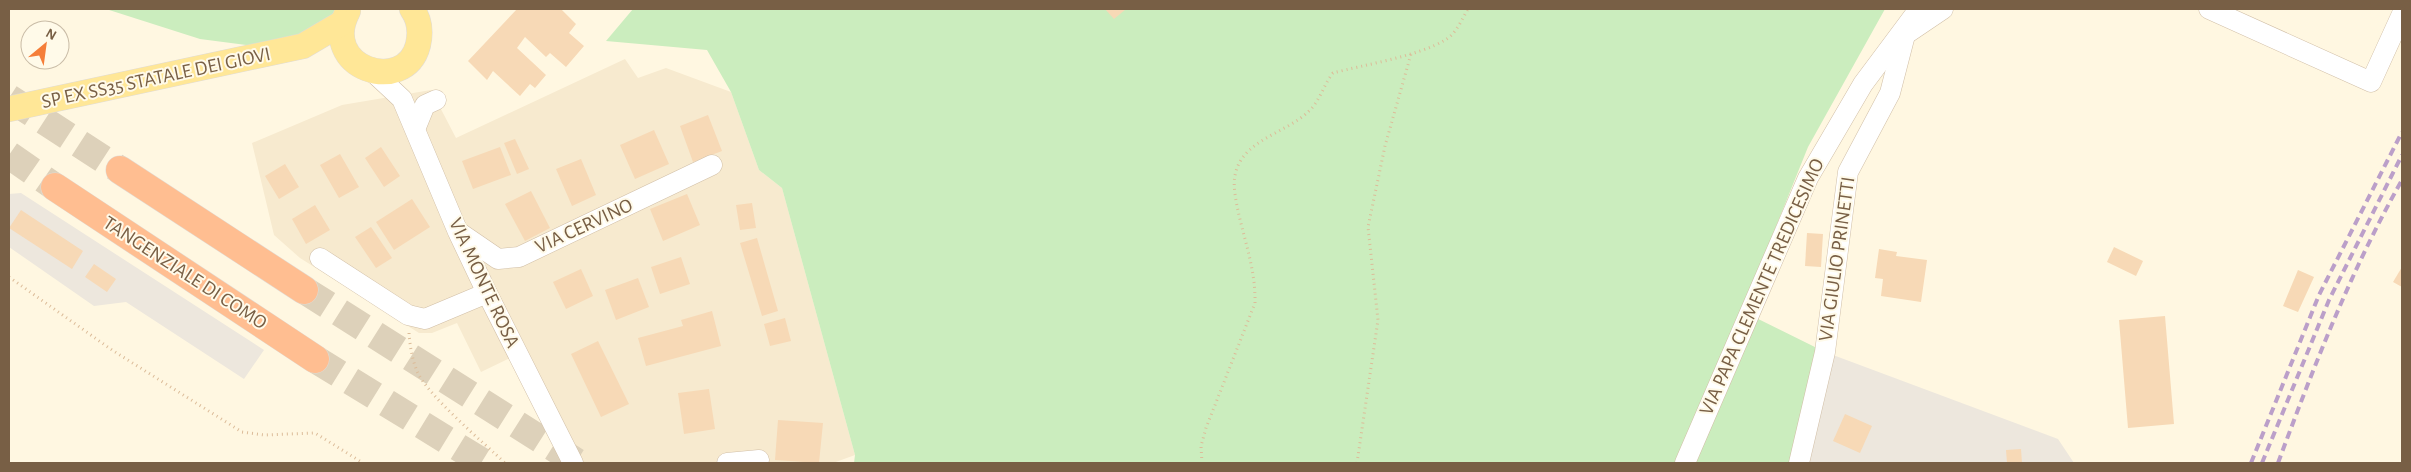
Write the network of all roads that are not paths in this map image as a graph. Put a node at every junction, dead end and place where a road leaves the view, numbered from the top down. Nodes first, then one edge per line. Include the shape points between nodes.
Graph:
1 (412, 9) edge
2 (434, 9) edge
3 (1919, 9) edge
4 (1943, 9) edge
5 (2209, 9) edge
6 (2402, 14) edge
7 (346, 16) edge
8 (420, 35) junction
9 (1901, 38) junction
10 (303, 46) junction
11 (351, 59) junction
12 (410, 60) junction
13 (372, 72) junction
14 (402, 99) junction
15 (436, 100) dead end
16 (9, 109) edge
17 (416, 128) junction
18 (712, 165) dead end
19 (120, 170) tunnel mouth
20 (55, 187) tunnel mouth
21 (458, 232) junction
22 (320, 258) dead end
23 (304, 290) tunnel mouth
24 (487, 293) junction
25 (315, 359) tunnel mouth
26 (759, 460) dead end
27 (573, 463) edge
28 (727, 463) edge
29 (1685, 463) edge
30 (1800, 463) edge

1 - 8 main road via 419,22
2 - 8 main road
3 - 9 street, VIA PAPA CLEMENTE TREDICESIMO
4 - 9 street, VIA PAPA CLEMENTE TREDICESIMO
5 - 6 street via 2370,82
7 - 10 main road, SP EX SS35 STATALE DEI GIOVI
7 - 11 main road, SP EX SS35 STATALE DEI GIOVI via 341,36
8 - 12 main road
9 - 29 street, VIA PAPA CLEMENTE TREDICESIMO via 1863,84 1808,178
9 - 30 street, VIA GIULIO PRINETTI via 1890,93 1848,172 1825,352
10 - 11 main road, SP EX SS35 STATALE DEI GIOVI
10 - 16 main road, SP EX SS35 STATALE DEI GIOVI
11 - 13 main road, SP EX SS35 STATALE DEI GIOVI
12 - 13 main road via 399,68
12 - 14 street
13 - 14 street, VIA MONTE ROSA
14 - 17 street, VIA MONTE ROSA
15 - 17 street via 425,105
17 - 21 street, VIA MONTE ROSA
18 - 21 street, VIA CERVINO via 519,256 498,259
19 - 23 highway
20 - 25 highway, TANGENZIALE DI COMO
21 - 24 street, VIA MONTE ROSA
22 - 24 street via 408,315 425,319
24 - 27 street, VIA MONTE ROSA
26 - 28 street

